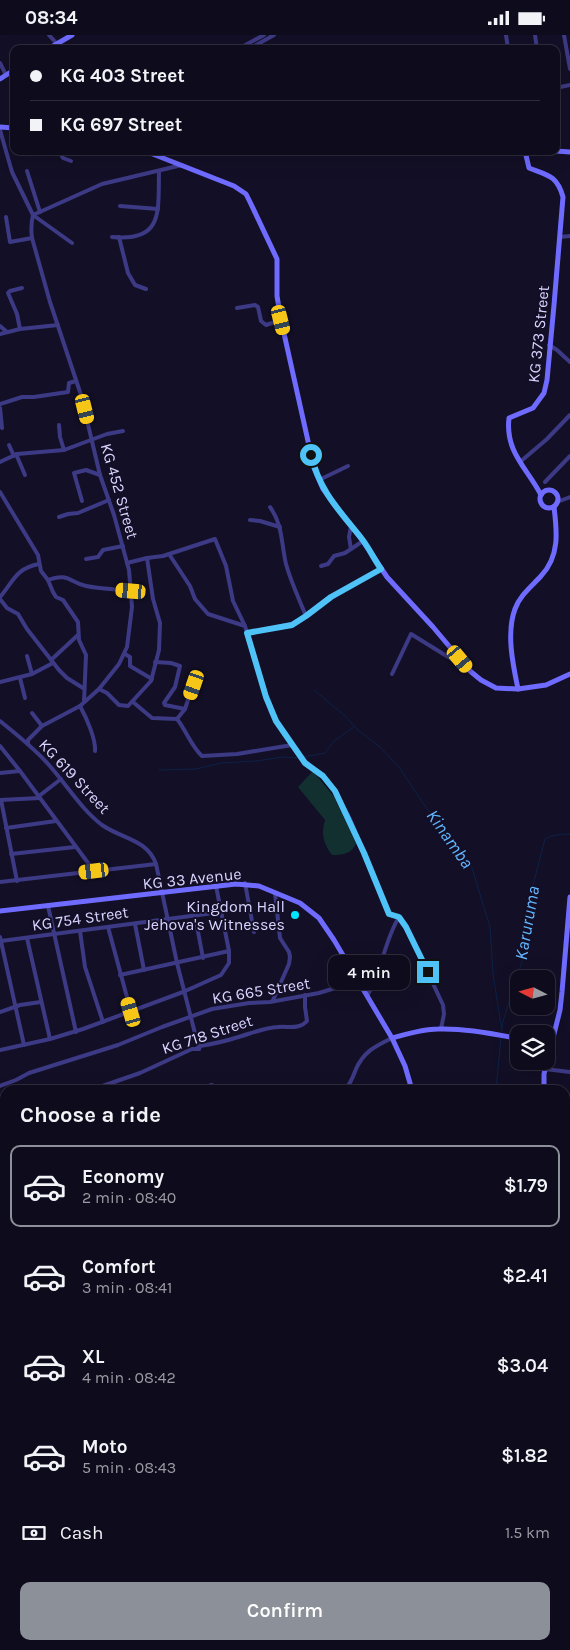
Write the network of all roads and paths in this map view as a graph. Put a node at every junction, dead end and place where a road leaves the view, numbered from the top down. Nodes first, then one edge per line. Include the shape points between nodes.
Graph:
1 (49, 35) edge
2 (72, 35) edge
3 (274, 35) edge
4 (564, 35) edge
5 (267, 36) edge
6 (57, 43) junction
7 (54, 45) edge
8 (247, 45) edge
9 (255, 45) edge
10 (570, 45) edge
11 (568, 52) junction
12 (0, 63) edge
13 (570, 69) edge
14 (10, 72) edge
15 (6, 75) junction
16 (0, 79) edge
17 (1, 127) edge
18 (61, 155) edge
19 (156, 155) edge
20 (525, 155) edge
21 (71, 161) dead end
22 (182, 165) junction
23 (27, 171) dead end
24 (159, 171) junction
25 (120, 207) dead end
26 (158, 209) junction
27 (40, 212) junction
28 (33, 215) junction
29 (6, 217) dead end
30 (570, 236) edge
31 (112, 237) dead end
32 (119, 237) junction
33 (560, 237) junction
34 (32, 238) junction
35 (72, 243) dead end
36 (22, 288) dead end
37 (146, 289) dead end
38 (237, 308) dead end
39 (281, 320) junction
40 (58, 325) junction
41 (0, 326) edge
42 (20, 329) junction
43 (7, 332) junction
44 (0, 334) edge
45 (549, 345) junction
46 (570, 362) edge
47 (76, 381) junction
48 (0, 404) edge
49 (0, 408) edge
50 (570, 415) edge
51 (59, 425) dead end
52 (2, 428) dead end
53 (123, 431) dead end
54 (92, 439) junction
55 (9, 445) dead end
56 (64, 450) junction
57 (15, 455) junction
58 (570, 456) edge
59 (520, 462) junction
60 (0, 463) edge
61 (348, 467) dead end
62 (25, 475) dead end
63 (100, 475) junction
64 (318, 480) junction
65 (545, 482) dead end
66 (0, 492) edge
67 (543, 493) junction
68 (568, 497) edge
69 (110, 500) junction
70 (82, 501) dead end
71 (554, 503) junction
72 (270, 507) dead end
73 (59, 517) dead end
74 (250, 520) dead end
75 (351, 525) junction
76 (280, 527) junction
77 (364, 541) junction
78 (122, 546) junction
79 (351, 549) junction
80 (169, 554) junction
81 (146, 558) junction
82 (86, 559) dead end
83 (127, 563) junction
84 (40, 564) junction
85 (321, 566) dead end
86 (381, 569) junction
87 (48, 580) junction
88 (131, 591) junction
89 (0, 598) edge
90 (306, 616) junction
91 (245, 626) junction
92 (247, 633) junction
93 (78, 635) junction
94 (125, 654) junction
95 (27, 656) dead end
96 (52, 661) junction
97 (155, 662) junction
98 (470, 671) junction
99 (32, 674) junction
100 (392, 674) dead end
101 (570, 674) edge
102 (20, 678) junction
103 (152, 679) junction
104 (0, 682) edge
105 (194, 685) dead end
106 (83, 688) junction
107 (99, 689) junction
108 (518, 689) junction
109 (25, 699) dead end
110 (84, 702) junction
111 (133, 702) junction
112 (80, 706) junction
113 (186, 709) junction
114 (32, 713) dead end
115 (177, 719) junction
116 (0, 721) edge
117 (42, 726) junction
118 (28, 744) junction
119 (292, 745) junction
120 (0, 746) edge
121 (94, 751) dead end
122 (20, 771) junction
123 (0, 773) edge
124 (61, 779) junction
125 (40, 797) junction
126 (0, 800) edge
127 (56, 821) junction
128 (6, 828) junction
129 (75, 847) junction
130 (10, 854) junction
131 (156, 864) junction
132 (94, 871) junction
133 (17, 881) junction
134 (0, 882) edge
135 (244, 883) junction
136 (216, 886) junction
137 (162, 893) junction
138 (275, 893) junction
139 (570, 897) edge
140 (48, 906) junction
141 (0, 911) edge
142 (221, 912) junction
143 (195, 916) junction
144 (399, 917) junction
145 (167, 919) junction
146 (135, 923) junction
147 (108, 927) junction
148 (80, 931) junction
149 (254, 932) dead end
150 (54, 934) junction
151 (27, 938) junction
152 (0, 939) edge
153 (229, 951) junction
154 (203, 958) junction
155 (176, 963) junction
156 (144, 970) junction
157 (120, 975) junction
158 (358, 981) junction
159 (183, 992) junction
160 (305, 995) junction
161 (367, 996) junction
162 (274, 1000) junction
163 (41, 1002) junction
164 (14, 1007) junction
165 (0, 1012) edge
166 (131, 1012) junction
167 (190, 1017) junction
168 (103, 1022) junction
169 (555, 1025) edge
170 (441, 1029) junction
171 (76, 1032) junction
172 (510, 1037) edge
173 (392, 1038) junction
174 (50, 1039) junction
175 (24, 1045) junction
176 (199, 1049) junction
177 (0, 1050) edge
178 (545, 1070) edge
179 (553, 1070) edge
180 (570, 1072) edge
181 (3, 1085) edge
182 (105, 1085) edge
183 (349, 1085) edge
184 (411, 1085) edge
185 (544, 1085) edge

1 - 6 street
2 - 6 main road
3 - 5 street
4 - 11 street
5 - 8 street
5 - 9 street
6 - 7 main road
10 - 11 street
11 - 13 street
12 - 15 street
14 - 15 main road
15 - 16 main road
17 - 28 street via 12,172
18 - 21 street
19 - 22 main road
20 - 33 main road, KG 373 Street via 529,168 544,172 558,184 563,197
22 - 24 street
22 - 39 main road via 246,194 277,259
23 - 27 street
24 - 26 street
24 - 27 street via 102,184
25 - 26 street
26 - 32 street via 156,220 146,232
27 - 28 street
28 - 34 street, KG 452 Street
28 - 35 street
29 - 34 street via 10,242
30 - 33 street
31 - 32 street
32 - 37 street via 128,273 135,285
33 - 45 main road, KG 373 Street
34 - 40 street, KG 452 Street
36 - 42 street via 8,293
38 - 39 street via 255,305 266,325
39 - 64 main road
40 - 42 street
40 - 47 street, KG 452 Street
41 - 43 street
42 - 43 street
43 - 44 street
45 - 46 street
45 - 59 main road, KG 373 Street via 544,393 533,408 508,418 510,443
47 - 48 street via 70,383 68,392 22,397
47 - 54 street, KG 452 Street
49 - 52 street
50 - 59 street
51 - 56 street
53 - 54 street
54 - 56 street
54 - 63 street, KG 452 Street
55 - 57 street
56 - 57 street
57 - 60 street
57 - 62 street
58 - 65 street
59 - 67 main road
61 - 64 street
63 - 69 street, KG 452 Street
63 - 70 street via 86,470 74,473
64 - 75 main road
66 - 84 street via 38,555
67 - 71 main road via 552,491
67 - 71 main road via 541,503 544,507
68 - 71 street
69 - 73 street
69 - 78 street, KG 452 Street
71 - 108 main road via 557,540 551,563 522,597 513,617 512,644
72 - 76 street
74 - 76 street
75 - 77 main road
75 - 79 street
76 - 90 street via 292,583
77 - 79 street
77 - 86 main road
78 - 82 street via 103,550 98,557
78 - 83 street, KG 452 Street
79 - 85 street
80 - 81 street
80 - 91 street via 190,586 194,599 208,614
80 - 91 street via 215,539 228,571 233,601
81 - 83 street
81 - 97 street via 160,627
83 - 88 street, KG 452 Street
84 - 87 street
84 - 89 street via 28,567 14,577
86 - 90 street via 331,597
86 - 98 main road
87 - 88 street via 64,577 83,586
87 - 93 street via 52,592 63,600 78,622
88 - 94 street, KG 452 Street via 132,607
89 - 96 street via 18,615
90 - 92 street via 288,626
91 - 92 street
92 - 119 street via 271,712
93 - 96 street
93 - 106 street via 86,655
94 - 103 street via 130,657 130,666
94 - 107 street, KG 452 Street
95 - 99 street
96 - 99 street
96 - 106 street via 67,678
97 - 103 street
97 - 113 street via 180,666 175,687 164,703
98 - 100 street via 411,635
98 - 108 main road via 496,688
99 - 102 street
101 - 108 main road via 546,685
102 - 104 street
102 - 109 street
103 - 111 street
105 - 113 street
106 - 110 street
107 - 110 street, KG 452 Street
107 - 111 street via 122,706
110 - 112 street, KG 452 Street
111 - 115 street via 152,719
112 - 117 street, KG 452 Street
112 - 121 street
113 - 115 street
114 - 117 street
115 - 119 street via 202,755 237,754
116 - 118 street, KG 619 Street
117 - 118 street, KG 452 Street
118 - 124 street, KG 619 Street
119 - 144 street via 305,763 323,776 335,791 389,914
120 - 122 street
122 - 123 street
122 - 125 street
124 - 125 street
124 - 131 street, KG 619 Street via 95,819 145,847
125 - 126 street
125 - 127 street
126 - 128 street
127 - 128 street
127 - 129 street
128 - 130 street
129 - 130 street
129 - 132 street
130 - 133 street
131 - 132 street
131 - 137 street, KG 619 Street
132 - 133 street
133 - 134 street
135 - 136 main road, KG 33 Avenue
135 - 138 main road, KG 33 Avenue
135 - 149 street
136 - 137 main road, KG 33 Avenue
136 - 142 street
137 - 140 main road, KG 33 Avenue
137 - 145 street, KG 619 Street
138 - 158 main road, KG 33 Avenue via 300,903 319,917
138 - 162 street via 280,938 290,957
139 - 169 main road via 560,1010
140 - 141 main road, KG 33 Avenue
140 - 150 street
142 - 143 street, KG 754 Street
142 - 153 street
143 - 145 street, KG 754 Street
143 - 154 street
144 - 161 street
144 - 170 street via 443,1005
145 - 146 street, KG 754 Street
145 - 155 street, KG 619 Street
146 - 147 street, KG 754 Street
146 - 156 street
147 - 148 street, KG 754 Street
147 - 157 street
148 - 150 street, KG 754 Street
148 - 168 street via 85,967
150 - 151 street, KG 754 Street
150 - 171 street
151 - 152 street, KG 754 Street
151 - 163 street
152 - 164 street
153 - 154 street
153 - 159 street via 229,963 221,975
154 - 155 street
155 - 156 street
155 - 159 street, KG 619 Street
156 - 157 street
157 - 166 street
158 - 160 street, KG 665 Street
158 - 161 main road, KG 33 Avenue
159 - 166 street
159 - 167 street, KG 619 Street
160 - 162 street, KG 665 Street
160 - 176 street, KG 718 Street via 306,1023 293,1028 265,1028 200,1046
161 - 173 main road, KG 33 Avenue
162 - 167 street, KG 665 Street via 212,1009
163 - 164 street
163 - 174 street
164 - 165 street
164 - 175 street
166 - 168 street
167 - 176 street, KG 619 Street
167 - 181 street, KG 665 Street
168 - 171 street
170 - 172 main road via 480,1031
170 - 173 main road
171 - 174 street
173 - 183 street via 364,1055
173 - 184 main road, KG 33 Avenue
174 - 175 street
175 - 177 street
176 - 182 street, KG 718 Street via 192,1049
178 - 185 main road
179 - 180 street

